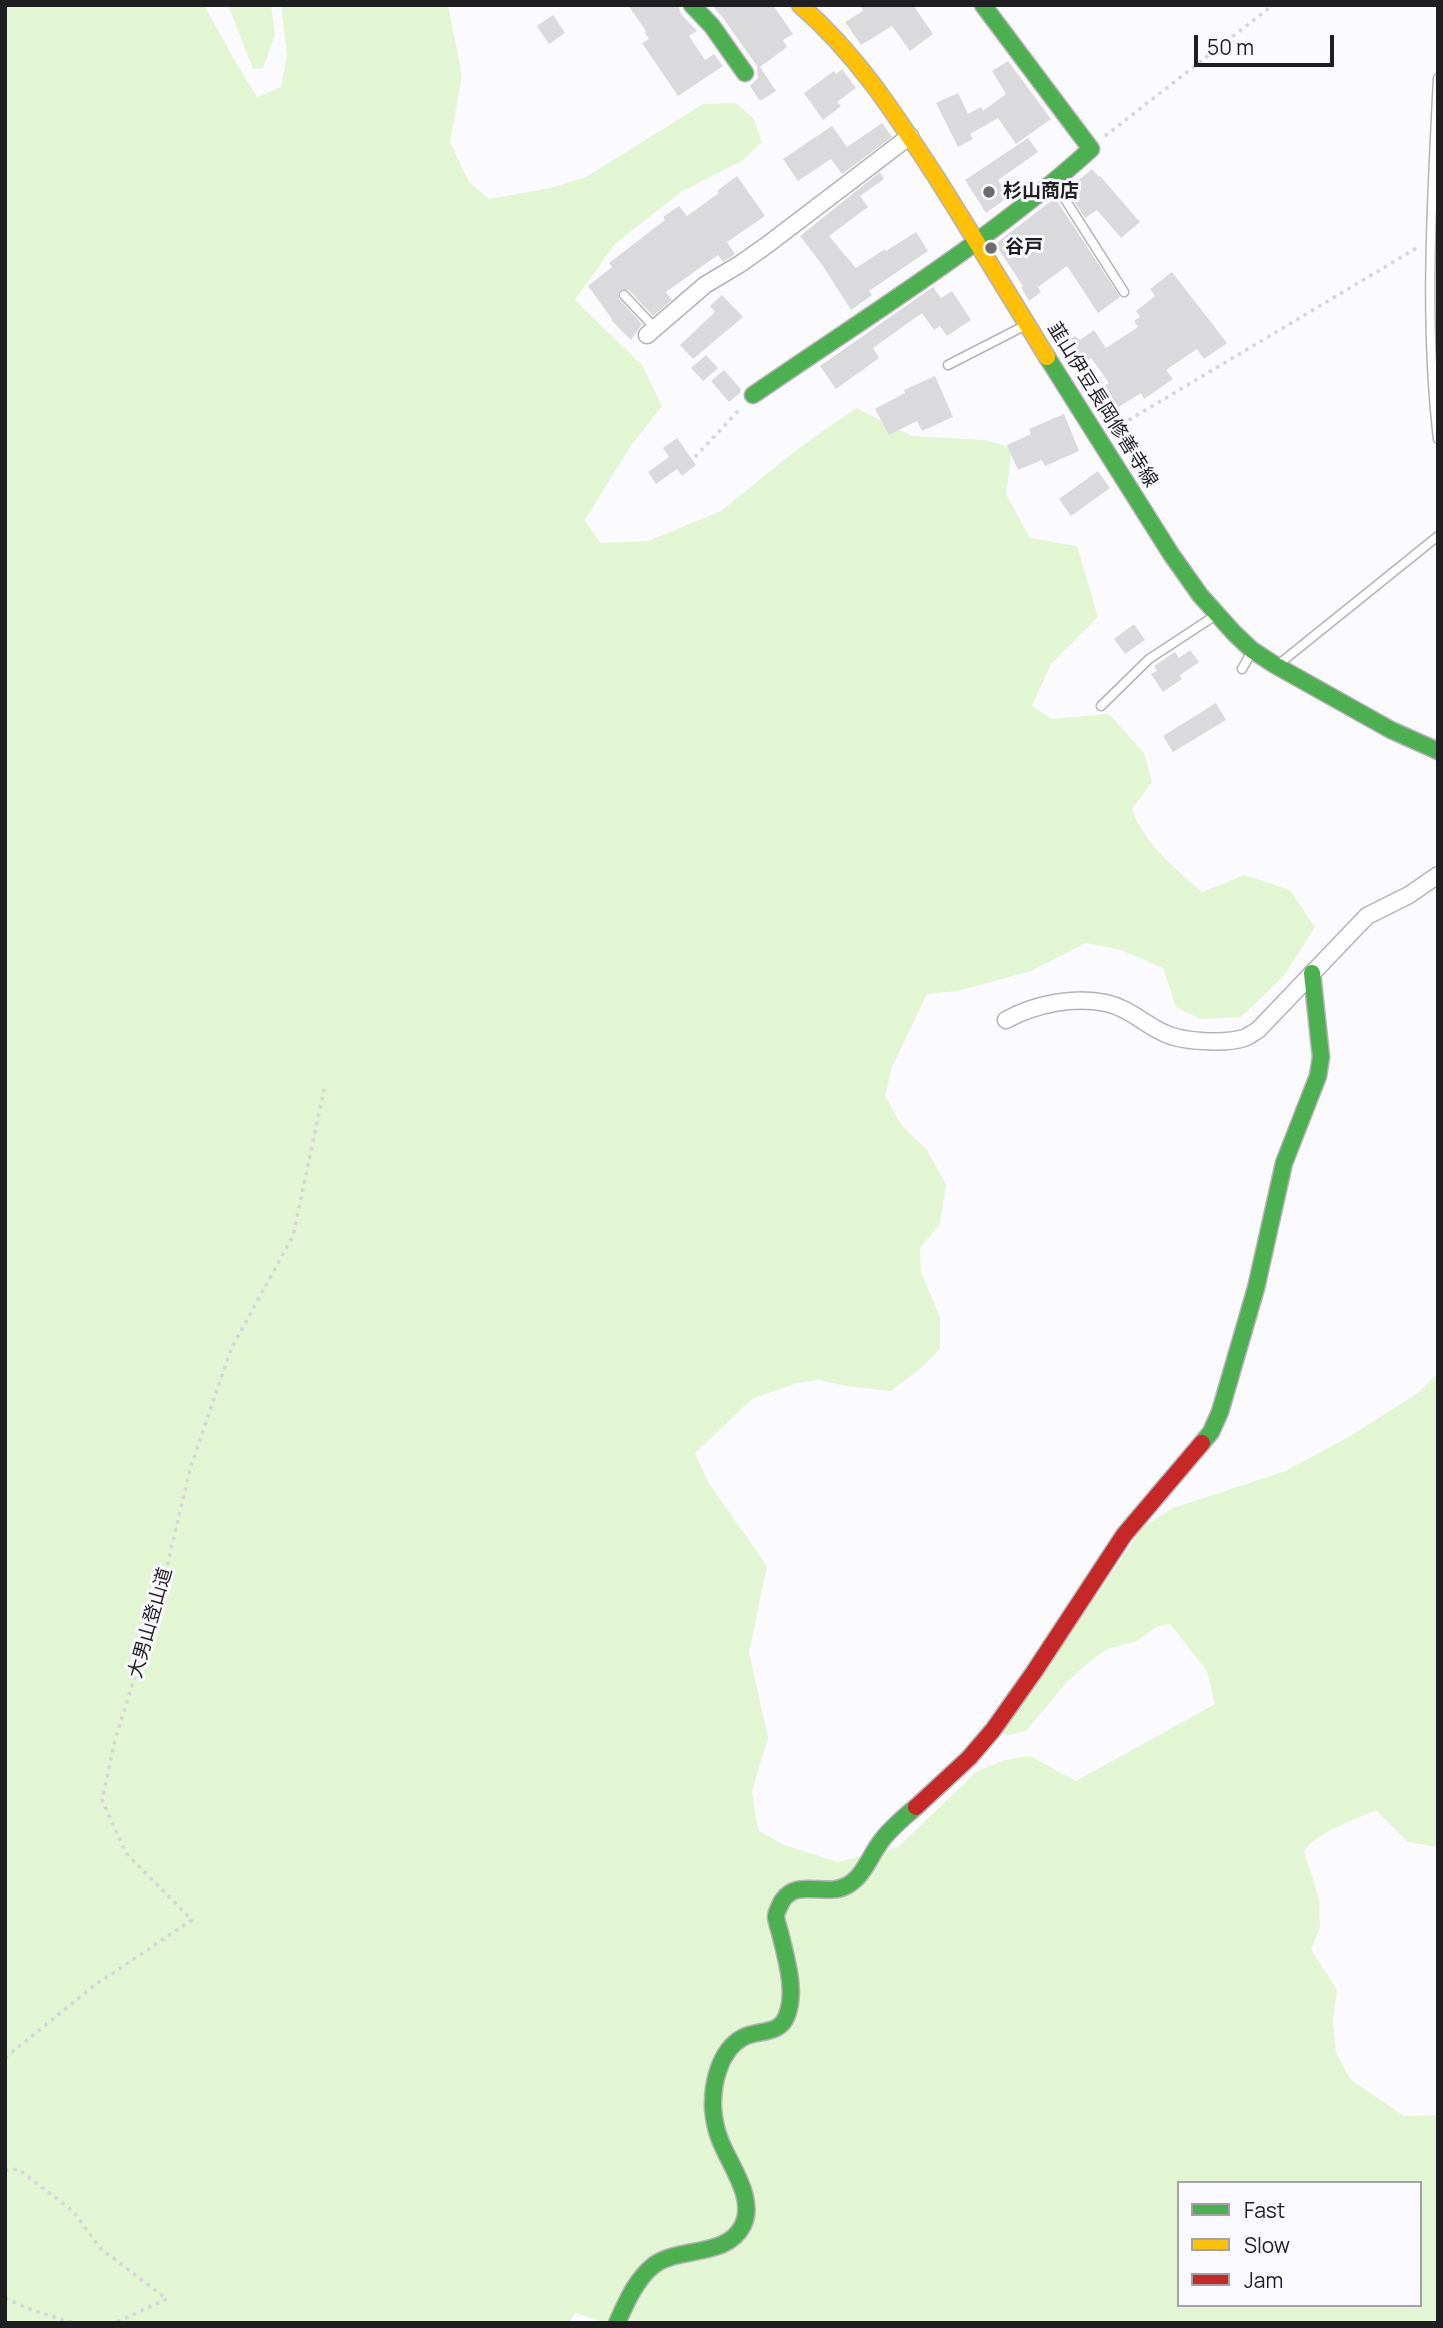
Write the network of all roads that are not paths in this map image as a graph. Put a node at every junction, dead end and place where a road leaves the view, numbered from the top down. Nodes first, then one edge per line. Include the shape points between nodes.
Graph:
1 (692, 5) edge
2 (800, 5) edge
3 (983, 5) edge
4 (745, 72) dead end
5 (1438, 78) edge
6 (910, 136) junction
7 (1054, 182) junction
8 (976, 241) junction
9 (1124, 292) dead end
10 (624, 295) dead end
11 (1027, 324) junction
12 (651, 332) joint
13 (948, 365) dead end
14 (753, 395) road end
15 (1438, 439) edge
16 (1438, 536) edge
17 (1216, 615) junction
18 (1253, 650) junction
19 (1277, 666) junction
20 (1242, 669) dead end
21 (1101, 706) dead end
22 (1438, 751) edge
23 (1438, 875) edge
24 (1312, 973) junction
25 (1006, 1020) dead end
26 (617, 2323) edge

1 - 4 street
2 - 6 street, 韮山伊豆長岡修善寺線 via 848,48
3 - 7 street via 1091,149
5 - 15 lane via 1430,240 1431,383
6 - 8 street, 韮山伊豆長岡修善寺線
6 - 12 street via 767,245 705,285
7 - 8 street
7 - 9 lane
8 - 11 street, 韮山伊豆長岡修善寺線
8 - 14 street
10 - 12 lane
11 - 13 lane
11 - 17 street, 韮山伊豆長岡修善寺線 via 1146,515
16 - 19 lane
17 - 18 street, 韮山伊豆長岡修善寺線
17 - 21 lane via 1149,659
18 - 19 street, 韮山伊豆長岡修善寺線
18 - 20 lane
19 - 22 street, 韮山伊豆長岡修善寺線 via 1374,722
23 - 24 street via 1367,916
24 - 25 street via 1258,1030 1244,1038 1193,1042 1165,1034 1106,1003 1066,1001
24 - 26 street via 1321,1057 1318,1076 1284,1163 1256,1288 1211,1432 1112,1552 1032,1674 961,1767 886,1835 849,1884 794,1891 780,1905 776,1916 790,1991 787,2016 776,2029 741,2038 729,2049 714,2087 716,2130 746,2203 744,2223 716,2248 665,2258 653,2266

